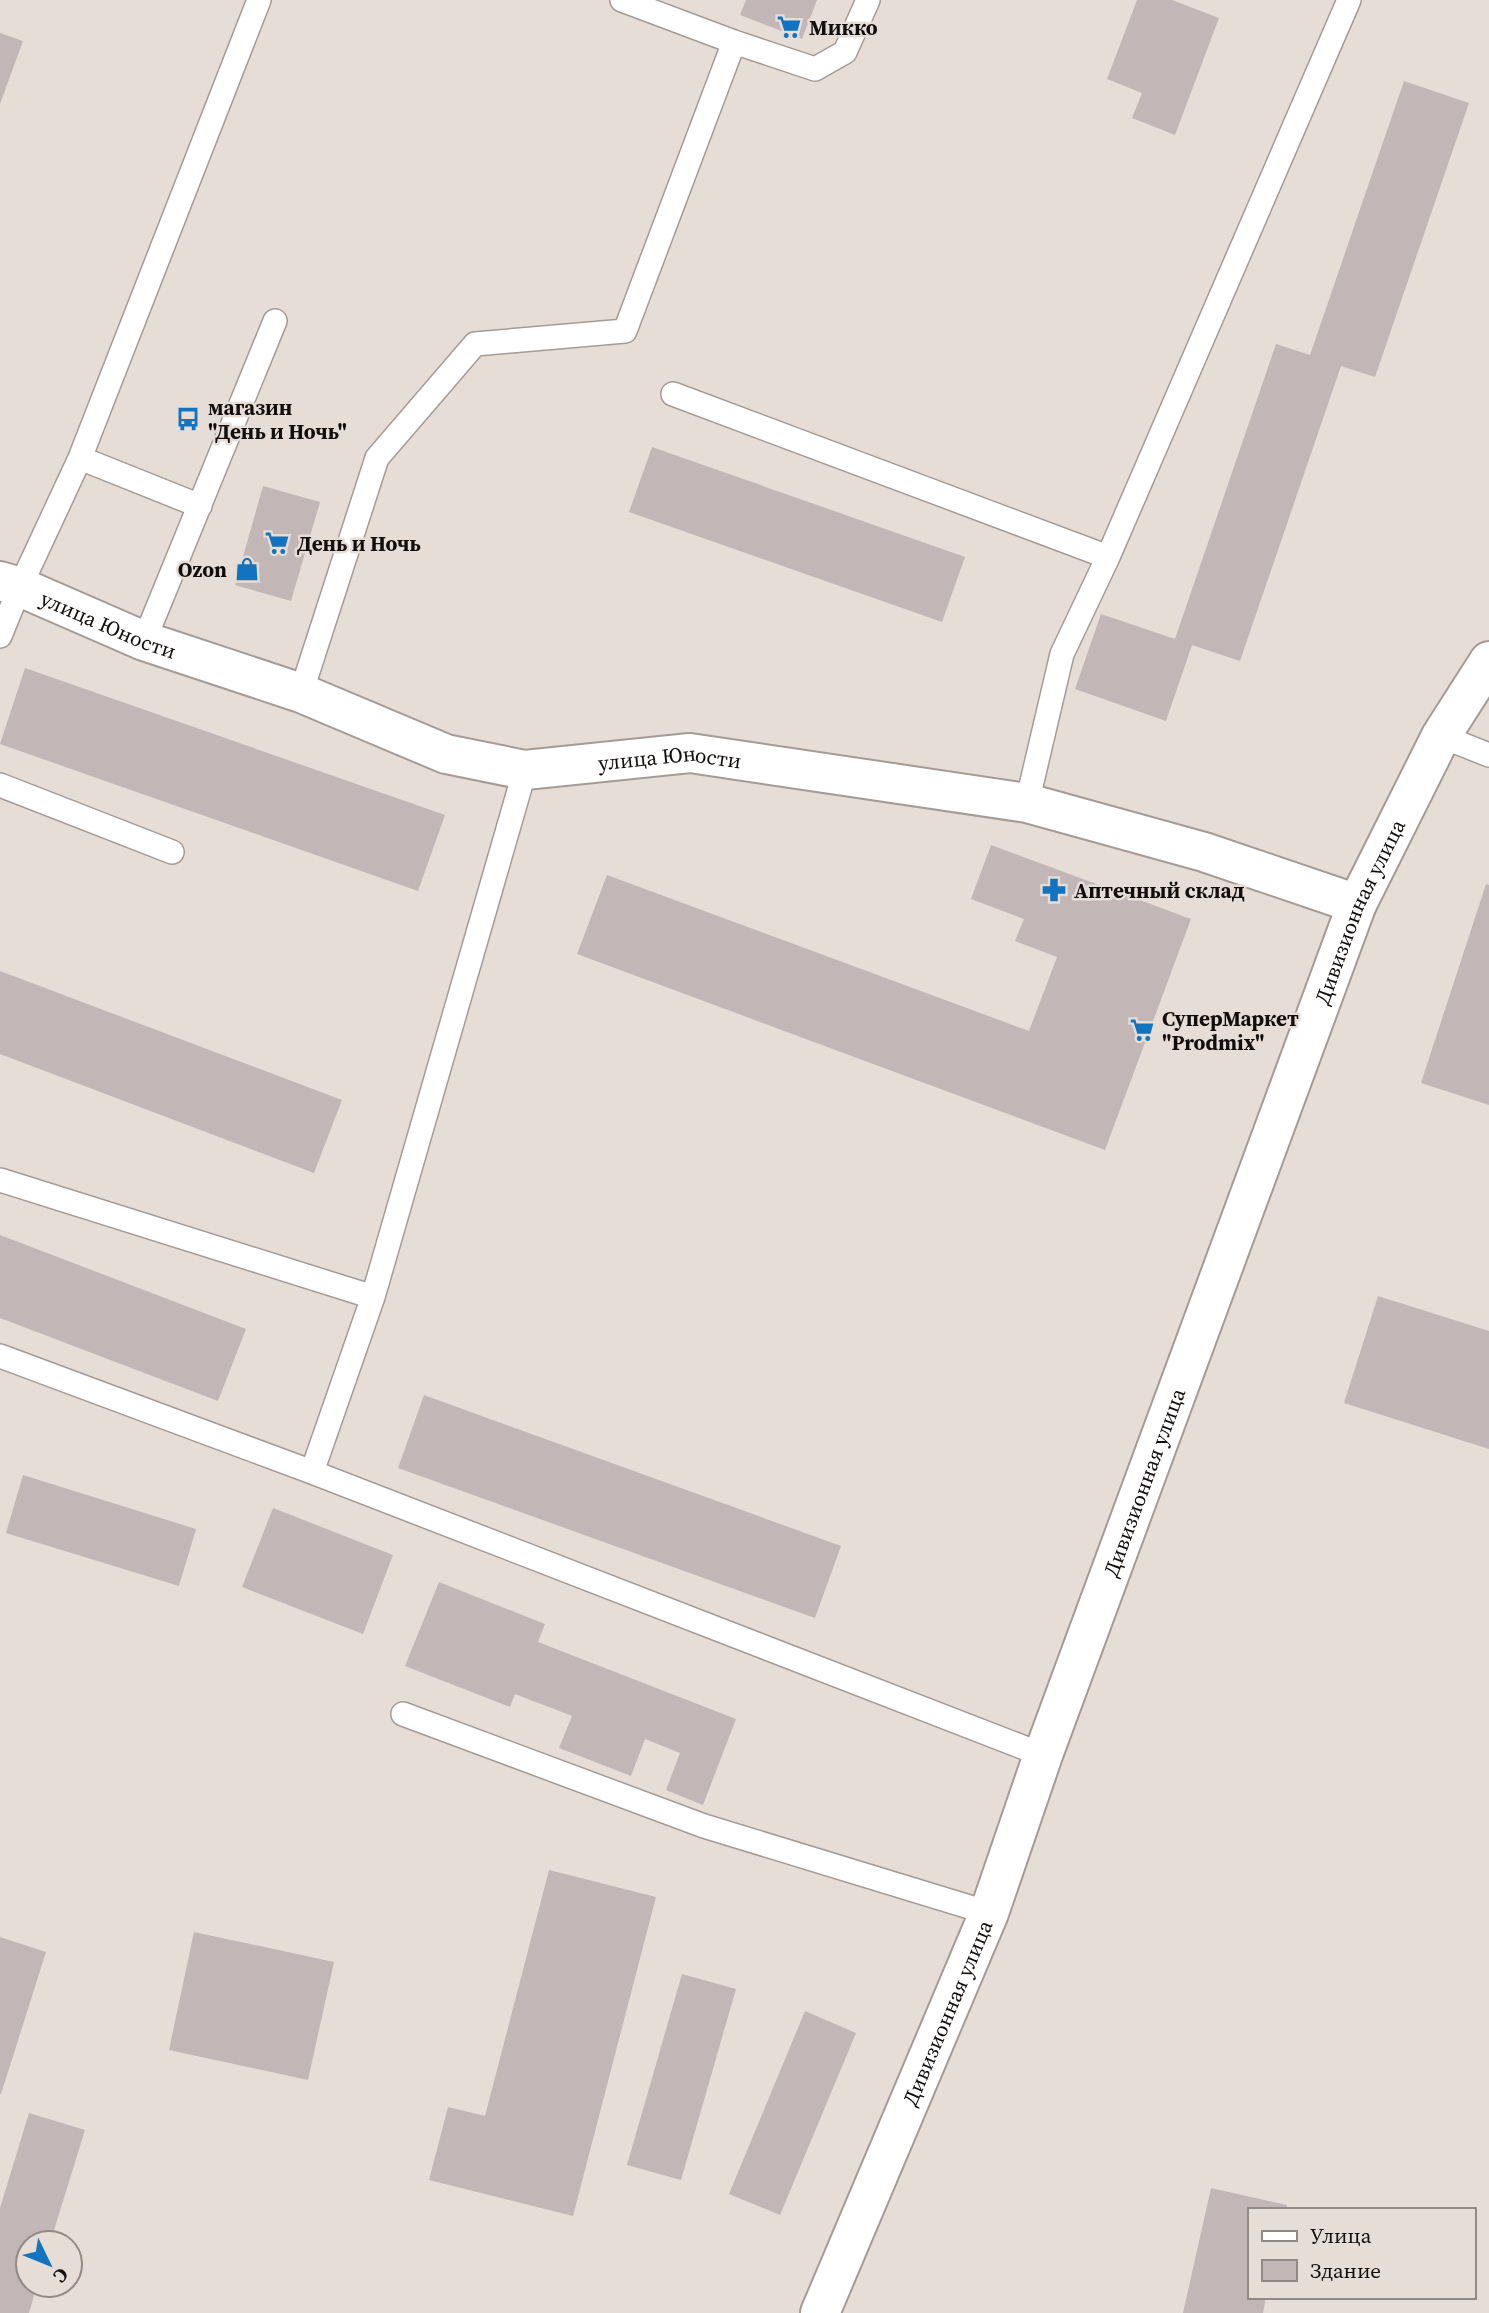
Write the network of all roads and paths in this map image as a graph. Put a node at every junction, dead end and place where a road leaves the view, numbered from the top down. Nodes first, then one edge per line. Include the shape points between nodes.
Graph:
1 (259, 0) edge
2 (622, 0) edge
3 (868, 0) edge
4 (1349, 0) edge
5 (734, 42) junction
6 (275, 321) dead end
7 (673, 394) dead end
8 (80, 458) junction
9 (200, 506) junction
10 (1108, 557) junction
11 (10, 584) edge
12 (0, 636) edge
13 (144, 642) junction
14 (1489, 661) edge
15 (301, 693) junction
16 (1441, 736) junction
17 (1489, 755) edge
18 (525, 770) junction
19 (0, 785) edge
20 (1027, 803) junction
21 (172, 852) dead end
22 (1357, 904) junction
23 (0, 1180) edge
24 (373, 1297) junction
25 (0, 1356) edge
26 (312, 1472) junction
27 (403, 1714) dead end
28 (1043, 1755) junction
29 (989, 1913) junction
30 (820, 2313) edge

1 - 8 lane
2 - 5 lane
3 - 5 lane via 845,52 815,69
4 - 10 lane
5 - 15 lane via 625,331 475,344 377,458
6 - 9 lane
7 - 10 lane
8 - 9 lane
8 - 11 lane
9 - 13 lane
10 - 20 lane via 1062,654
11 - 12 lane
11 - 13 street, улица Юности
13 - 15 street, улица Юности
14 - 16 street, Дивизионная улица
15 - 18 street, улица Юности via 446,754
16 - 17 lane
16 - 22 street, Дивизионная улица
18 - 20 street, улица Юности via 690,754
18 - 24 lane
19 - 21 lane
20 - 22 street, улица Юности via 1204,852
22 - 28 street, Дивизионная улица
23 - 24 lane
24 - 26 lane
25 - 26 lane
26 - 28 lane
27 - 29 lane via 704,1826
28 - 29 street, Дивизионная улица
29 - 30 street, Дивизионная улица

